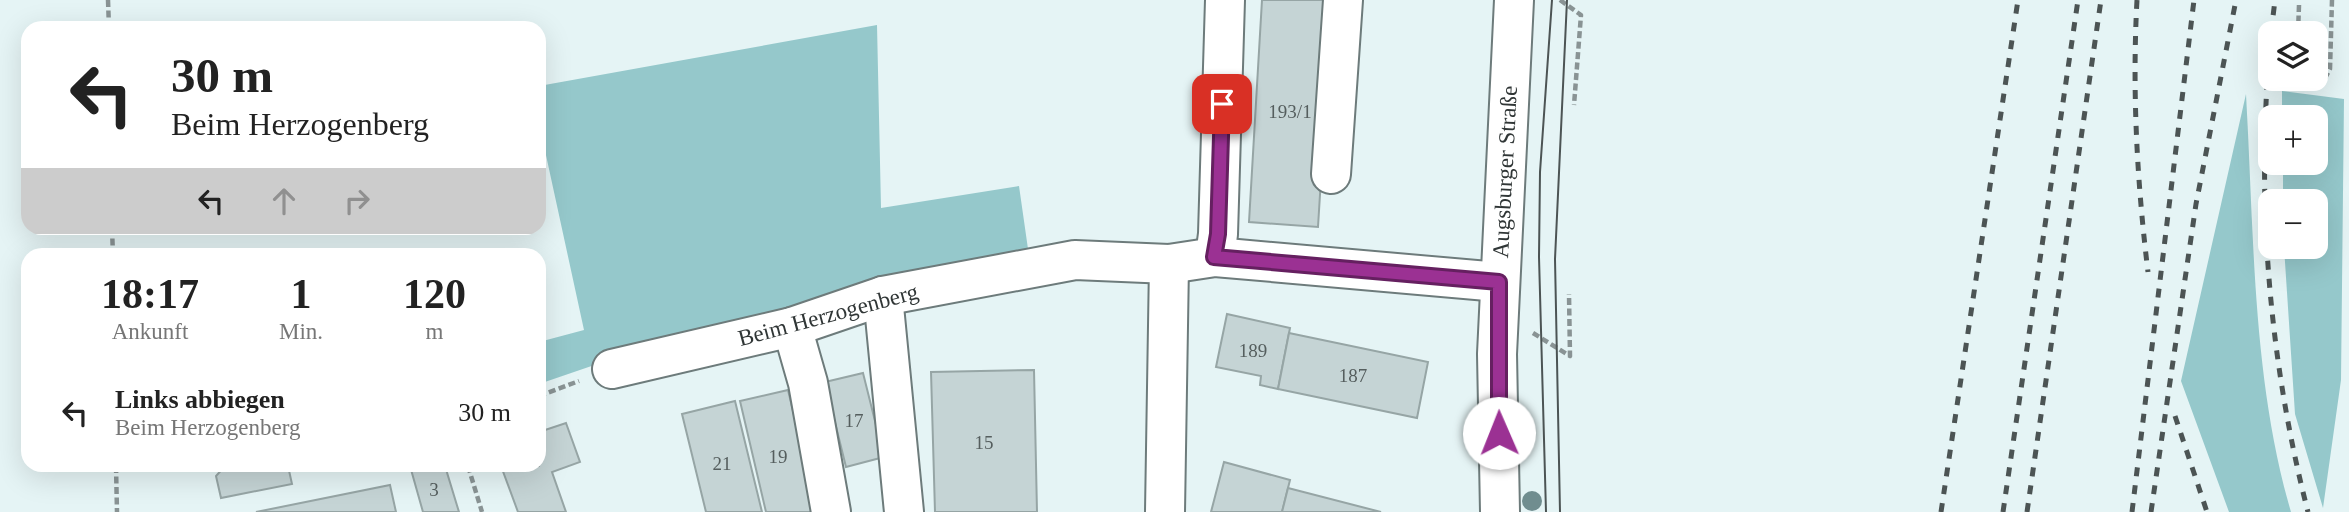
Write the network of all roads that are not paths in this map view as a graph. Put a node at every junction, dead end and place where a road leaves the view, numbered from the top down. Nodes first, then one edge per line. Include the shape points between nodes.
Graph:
1 (1225, 0) edge
2 (1343, 0) edge
3 (1514, 0) edge
4 (1331, 174) dead end
5 (1214, 257) junction
6 (1169, 264) junction
7 (1499, 282) junction
8 (883, 296) junction
9 (792, 327) junction
10 (612, 369) road end
11 (831, 512) edge
12 (904, 512) edge
13 (1165, 512) edge
14 (1500, 512) edge

1 - 5 street
2 - 4 street
3 - 7 street, Augsburger Straße
5 - 6 street, Beim Herzogenberg
5 - 7 street, Beim Herzogenberg
6 - 8 street, Beim Herzogenberg via 1075,260
6 - 13 street
7 - 14 street, Augsburger Straße
8 - 9 street, Beim Herzogenberg
8 - 12 street
9 - 10 street, Beim Herzogenberg
9 - 11 street via 808,383

